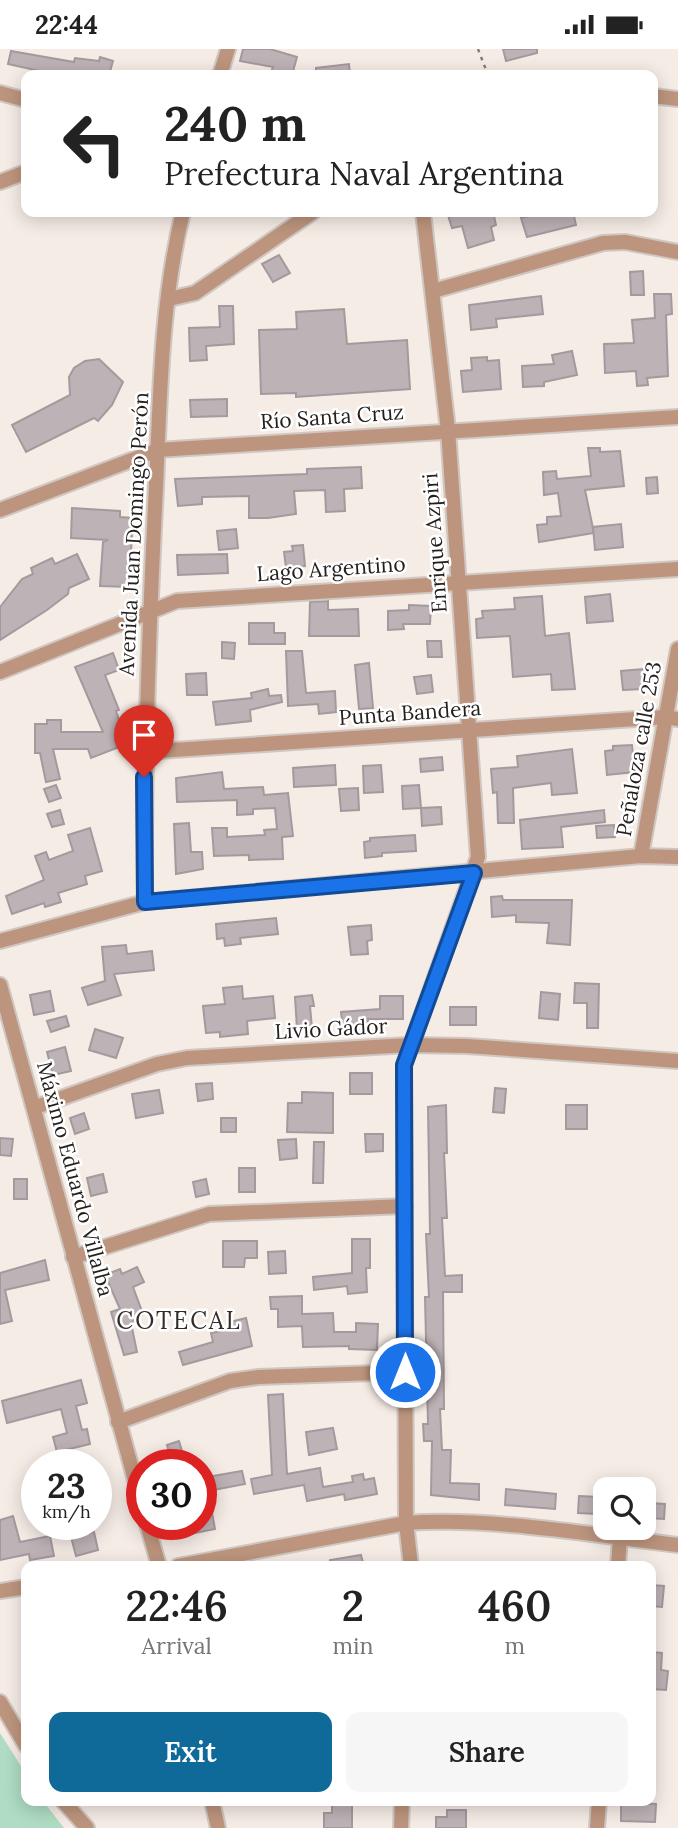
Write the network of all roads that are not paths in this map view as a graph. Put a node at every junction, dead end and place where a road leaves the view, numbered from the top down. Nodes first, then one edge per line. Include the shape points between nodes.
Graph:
1 (228, 49) edge
2 (222, 70) edge
3 (0, 93) edge
4 (658, 97) edge
5 (21, 99) edge
6 (678, 99) edge
7 (21, 174) edge
8 (0, 182) edge
9 (182, 217) edge
10 (306, 217) edge
11 (424, 217) edge
12 (678, 252) edge
13 (433, 291) junction
14 (169, 299) junction
15 (678, 417) edge
16 (448, 430) junction
17 (158, 450) junction
18 (0, 510) edge
19 (678, 569) edge
20 (458, 581) junction
21 (150, 609) junction
22 (678, 649) edge
23 (0, 672) edge
24 (672, 718) edge
25 (467, 730) junction
26 (144, 752) junction
27 (641, 856) junction
28 (678, 857) edge
29 (474, 873) junction
30 (145, 902) junction
31 (0, 941) edge
32 (0, 985) edge
33 (409, 1045) junction
34 (678, 1061) edge
35 (36, 1107) junction
36 (405, 1206) junction
37 (74, 1257) junction
38 (405, 1372) junction
39 (118, 1422) junction
40 (126, 1450) edge
41 (406, 1523) junction
42 (593, 1535) edge
43 (152, 1540) edge
44 (620, 1540) edge
45 (637, 1540) edge
46 (678, 1545) edge
47 (158, 1561) edge
48 (205, 1561) edge
49 (410, 1561) edge
50 (618, 1561) edge
51 (21, 1588) edge
52 (0, 1591) edge
53 (0, 1702) edge
54 (21, 1738) edge
55 (67, 1806) edge
56 (213, 1806) edge
57 (402, 1806) edge
58 (599, 1806) edge
59 (86, 1828) edge
60 (218, 1828) edge
61 (401, 1828) edge
62 (597, 1828) edge

1 - 2 street
3 - 5 street
4 - 6 street
7 - 8 street
9 - 14 street, Avenida Juan Domingo Perón
10 - 14 street via 195,293
11 - 13 street, Enrique Azpiri
12 - 13 street via 625,242 603,243
13 - 16 street, Enrique Azpiri
14 - 17 street, Avenida Juan Domingo Perón
15 - 16 street, Río Santa Cruz
16 - 17 street, Río Santa Cruz
16 - 20 street, Enrique Azpiri
17 - 18 street, Río Santa Cruz
17 - 21 street, Avenida Juan Domingo Perón
19 - 20 street, Lago Argentino
20 - 21 street, Lago Argentino via 177,601
20 - 25 street, Enrique Azpiri
21 - 23 street, Lago Argentino
21 - 26 street, Avenida Juan Domingo Perón
22 - 24 street, Peñaloza calle 253
24 - 25 street, Punta Bandera
24 - 27 street, Peñaloza calle 253
25 - 26 street, Punta Bandera
25 - 29 street, Enrique Azpiri via 478,857
26 - 30 street, Avenida Juan Domingo Perón
27 - 28 street
27 - 29 street
29 - 30 street
29 - 33 street, Enrique Azpiri
30 - 31 street
32 - 35 street, Máximo Eduardo Villalba
33 - 34 street, Livio Gádor
33 - 35 street, Livio Gádor via 187,1058 157,1064
33 - 36 street, Enrique Azpiri via 403,1078
35 - 37 street, Máximo Eduardo Villalba
36 - 37 street via 209,1214
36 - 38 street, Enrique Azpiri
37 - 39 street, Máximo Eduardo Villalba
38 - 39 street via 230,1381
38 - 41 street, Enrique Azpiri
39 - 40 street, Máximo Eduardo Villalba
41 - 42 street via 484,1523
41 - 48 street
41 - 49 street, Enrique Azpiri
43 - 47 street
44 - 50 street
45 - 46 street
51 - 52 street
53 - 54 street
55 - 59 street
56 - 60 street
57 - 61 street
58 - 62 street

